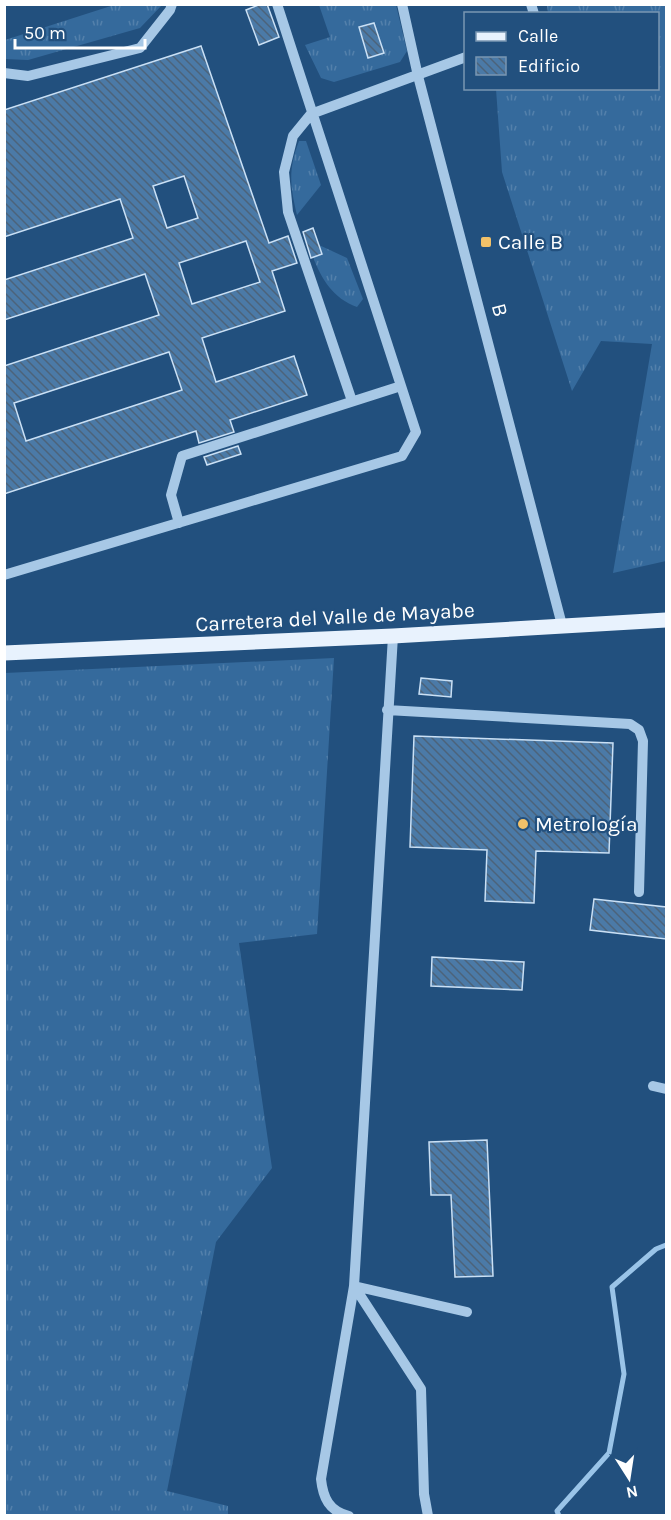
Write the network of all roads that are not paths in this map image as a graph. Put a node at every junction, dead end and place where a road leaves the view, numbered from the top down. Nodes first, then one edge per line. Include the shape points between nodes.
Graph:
1 (172, 4) edge
2 (278, 4) edge
3 (402, 4) edge
4 (464, 57) edge
5 (4, 73) edge
6 (418, 76) junction
7 (311, 114) junction
8 (401, 386) junction
9 (352, 401) junction
10 (179, 523) junction
11 (4, 575) edge
12 (666, 620) edge
13 (562, 625) junction
14 (393, 636) junction
15 (4, 653) edge
16 (387, 710) junction
17 (639, 892) dead end
18 (653, 1086) dead end
19 (666, 1089) edge
20 (354, 1286) junction
21 (467, 1312) dead end
22 (349, 1515) edge
23 (428, 1515) edge

1 - 5 street via 140,48 28,76
2 - 7 street
3 - 6 street, B
4 - 6 street
6 - 7 street
6 - 13 street, B
7 - 8 street
7 - 9 street via 293,136 284,172 288,212
8 - 9 street
8 - 10 street via 416,432 402,456
9 - 10 street via 182,456 171,495
10 - 11 street
12 - 13 main road, Carretera del Valle de Mayabe
13 - 14 main road, Carretera del Valle de Mayabe
14 - 15 main road, Carretera del Valle de Mayabe
14 - 16 street
16 - 17 street via 630,724 639,730 643,741
16 - 20 street
18 - 19 street
20 - 21 street
20 - 22 street via 321,1479 322,1495 328,1505
20 - 23 street via 421,1389

